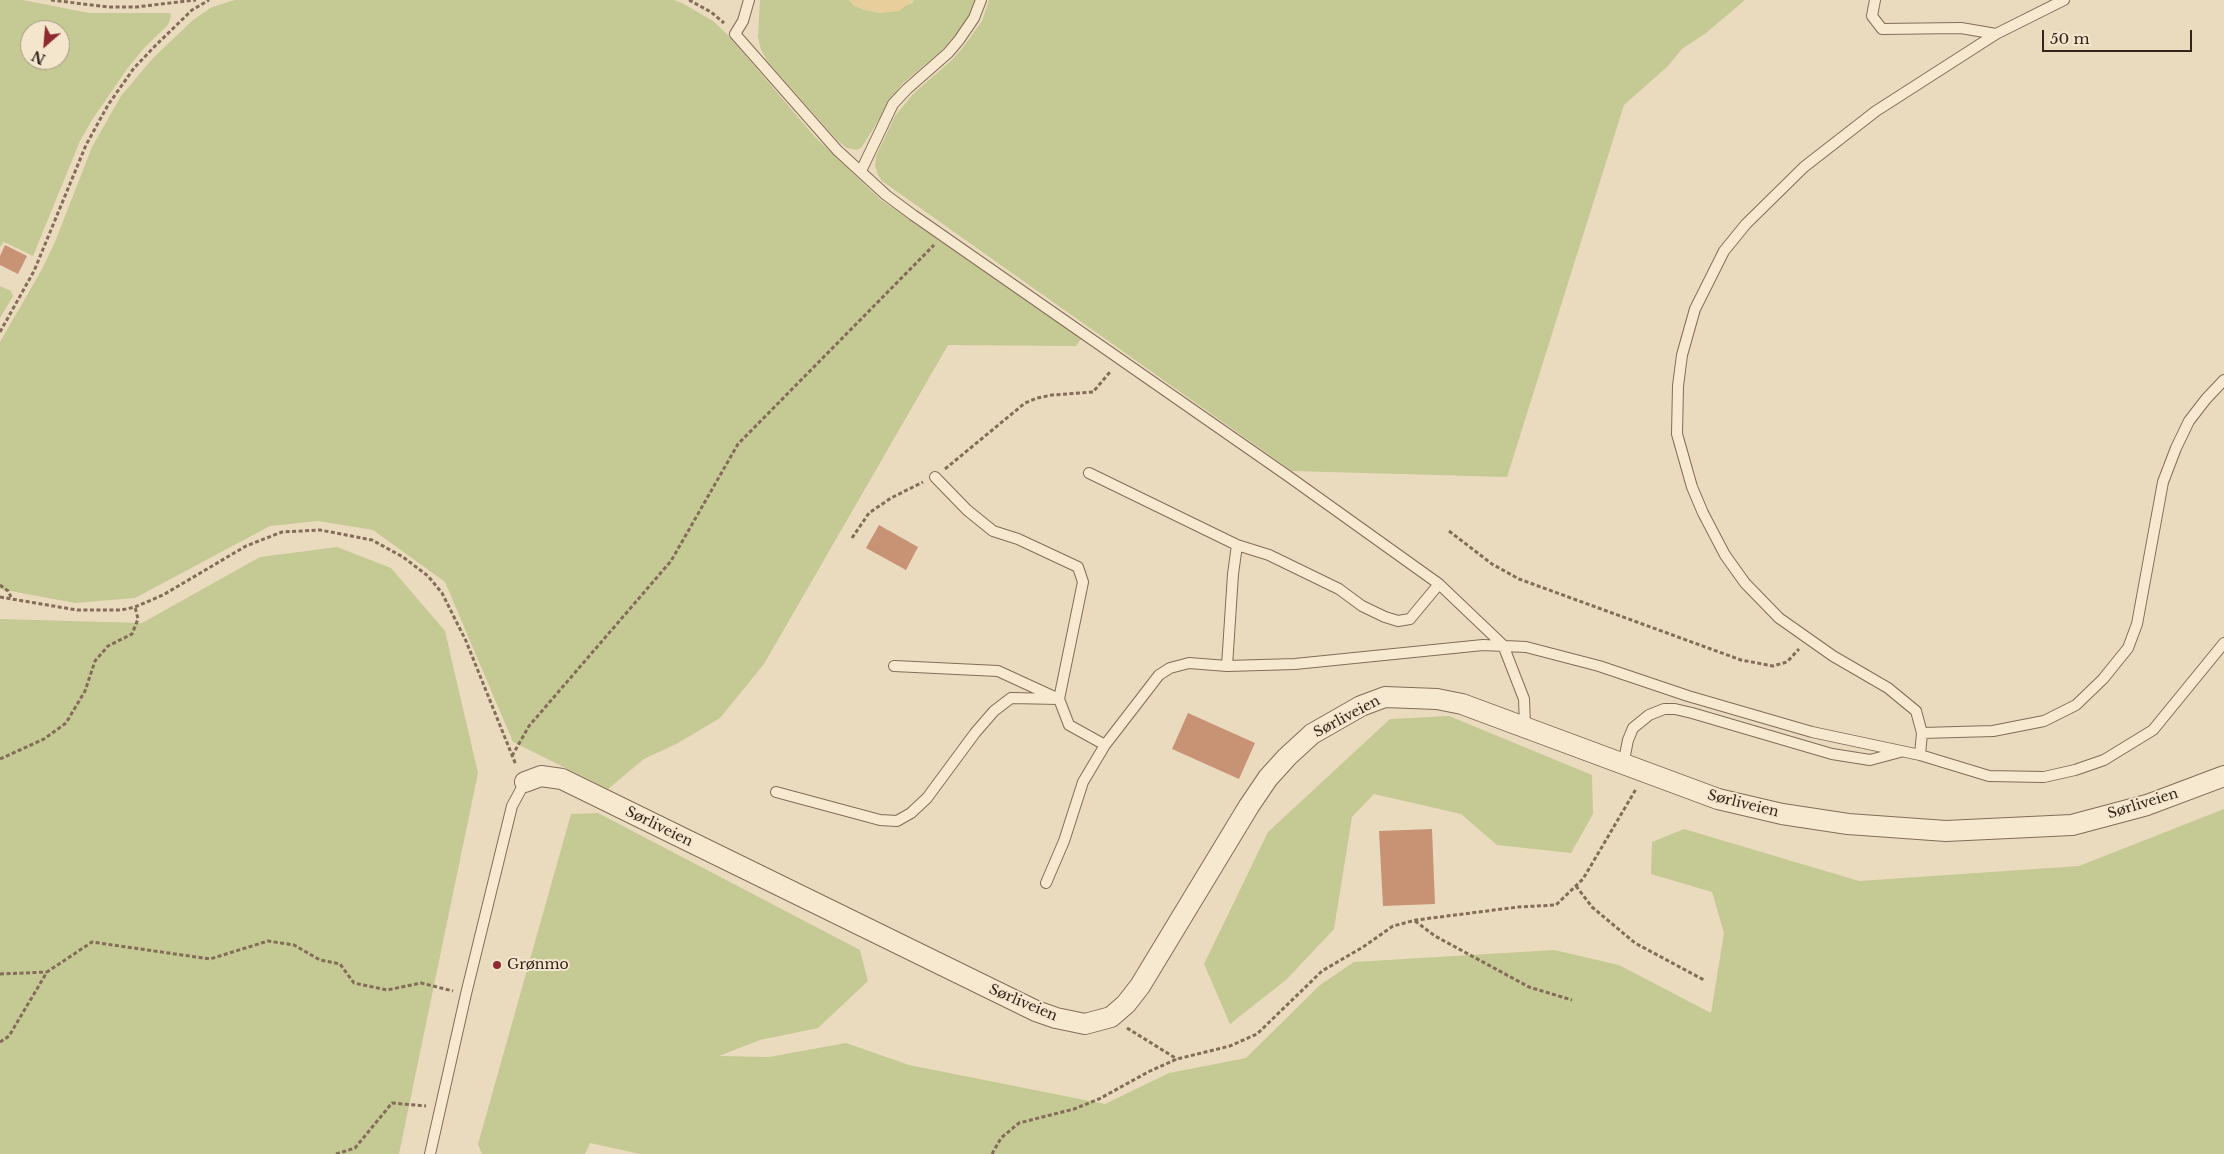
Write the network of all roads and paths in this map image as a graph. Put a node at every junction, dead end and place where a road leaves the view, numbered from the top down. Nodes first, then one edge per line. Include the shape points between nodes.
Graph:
1 (52, 0) edge
2 (196, 0) edge
3 (209, 0) edge
4 (689, 0) edge
5 (749, 0) edge
6 (981, 0) edge
7 (1874, 0) edge
8 (2064, 0) edge
9 (735, 34) junction
10 (1996, 34) junction
11 (860, 171) junction
12 (943, 236) junction
13 (0, 332) edge
14 (1110, 372) dead end
15 (2224, 380) edge
16 (1089, 473) dead end
17 (935, 477) junction
18 (1449, 531) dead end
19 (852, 538) dead end
20 (1237, 545) junction
21 (1439, 584) junction
22 (0, 585) edge
23 (0, 597) edge
24 (12, 598) junction
25 (135, 607) junction
26 (1807, 638) junction
27 (2224, 643) edge
28 (1503, 645) junction
29 (894, 666) dead end
30 (1227, 666) junction
31 (1059, 699) junction
32 (1525, 726) junction
33 (1922, 733) junction
34 (1105, 745) junction
35 (1903, 751) junction
36 (1920, 755) junction
37 (511, 757) junction
38 (0, 759) edge
39 (1623, 765) junction
40 (1645, 774) junction
41 (2224, 776) edge
42 (525, 782) junction
43 (776, 792) dead end
44 (1046, 883) dead end
45 (1576, 886) junction
46 (1414, 920) junction
47 (48, 972) junction
48 (0, 974) edge
49 (1704, 980) dead end
50 (466, 994) junction
51 (1572, 1000) dead end
52 (1111, 1017) junction
53 (0, 1042) edge
54 (1177, 1059) junction
55 (440, 1108) junction
56 (336, 1154) edge
57 (430, 1154) edge
58 (992, 1154) edge

1 - 2 path via 136,7
3 - 13 path via 192,10 156,45 134,68 108,105 74,172 47,244
4 - 9 path via 720,19
5 - 9 lane
6 - 11 lane via 960,40 893,104
7 - 10 lane via 1872,16 1882,30 1961,28
8 - 10 lane
9 - 11 lane via 800,110
10 - 26 lane via 1876,111 1804,167 1746,224 1724,251 1695,309 1682,355 1677,434 1692,487 1725,555 1745,583 1779,618
11 - 12 lane via 886,195
12 - 21 lane
12 - 37 path via 738,444 671,561 529,726
14 - 17 path via 1093,392 1052,395 1026,403
15 - 33 lane via 2189,421 2176,448 2163,482 2137,624 2128,648 2103,680 2076,705 2044,721 1994,731
16 - 20 lane
17 - 19 path via 891,498 870,513
17 - 31 lane via 966,510 993,531 1078,567 1083,582
18 - 26 path via 1492,564 1518,578 1741,660 1767,666 1780,665 1791,659
20 - 21 lane via 1269,555 1339,589 1362,606 1398,621 1410,620
20 - 30 lane
21 - 28 lane
22 - 24 path
23 - 24 path
24 - 25 path via 77,610
25 - 37 path via 175,588 246,546 282,532 320,530 372,540 404,557 442,592 466,640
25 - 38 path via 138,619 132,634 108,646 95,662 85,691 66,723 44,739
26 - 33 lane via 1900,697 1916,711
27 - 36 lane via 2153,730 2104,760 2044,777 1989,776
28 - 30 lane via 1295,664
28 - 32 lane via 1524,699
28 - 35 lane via 1526,647 1599,666 1812,732
29 - 31 lane via 998,671
30 - 34 lane via 1189,663 1170,668 1159,676
31 - 34 lane via 1069,725
31 - 43 lane via 1011,698 994,711 975,733 937,787 911,813 897,821 880,820
32 - 39 street, Sørliveien
32 - 52 street, Sørliveien via 1462,704 1437,699 1385,697 1361,706 1312,734 1268,778 1140,986
33 - 36 lane
34 - 44 lane via 1083,782
35 - 36 lane
35 - 39 lane via 1870,760 1832,754 1692,713 1664,709 1649,714 1634,728
37 - 42 path
39 - 40 street, Sørliveien
40 - 41 street, Sørliveien via 1718,799 1782,814 1848,824 1946,831 2072,825 2148,805
40 - 45 path
42 - 50 lane via 512,806
42 - 52 street, Sørliveien via 542,776 562,779 1036,1011 1085,1024
45 - 46 path via 1556,905
45 - 49 path via 1610,924 1635,942
46 - 51 path via 1435,936 1520,982
46 - 54 path via 1393,926 1322,971 1257,1034 1230,1046
47 - 48 path
47 - 50 path via 92,942 210,958 268,941 294,945 320,960 340,964 354,983 387,990 420,983
47 - 53 path via 9,1036
50 - 55 lane
52 - 54 path
54 - 58 path via 1099,1099 1019,1123 1001,1138
55 - 56 path via 392,1103 355,1148
55 - 57 lane

